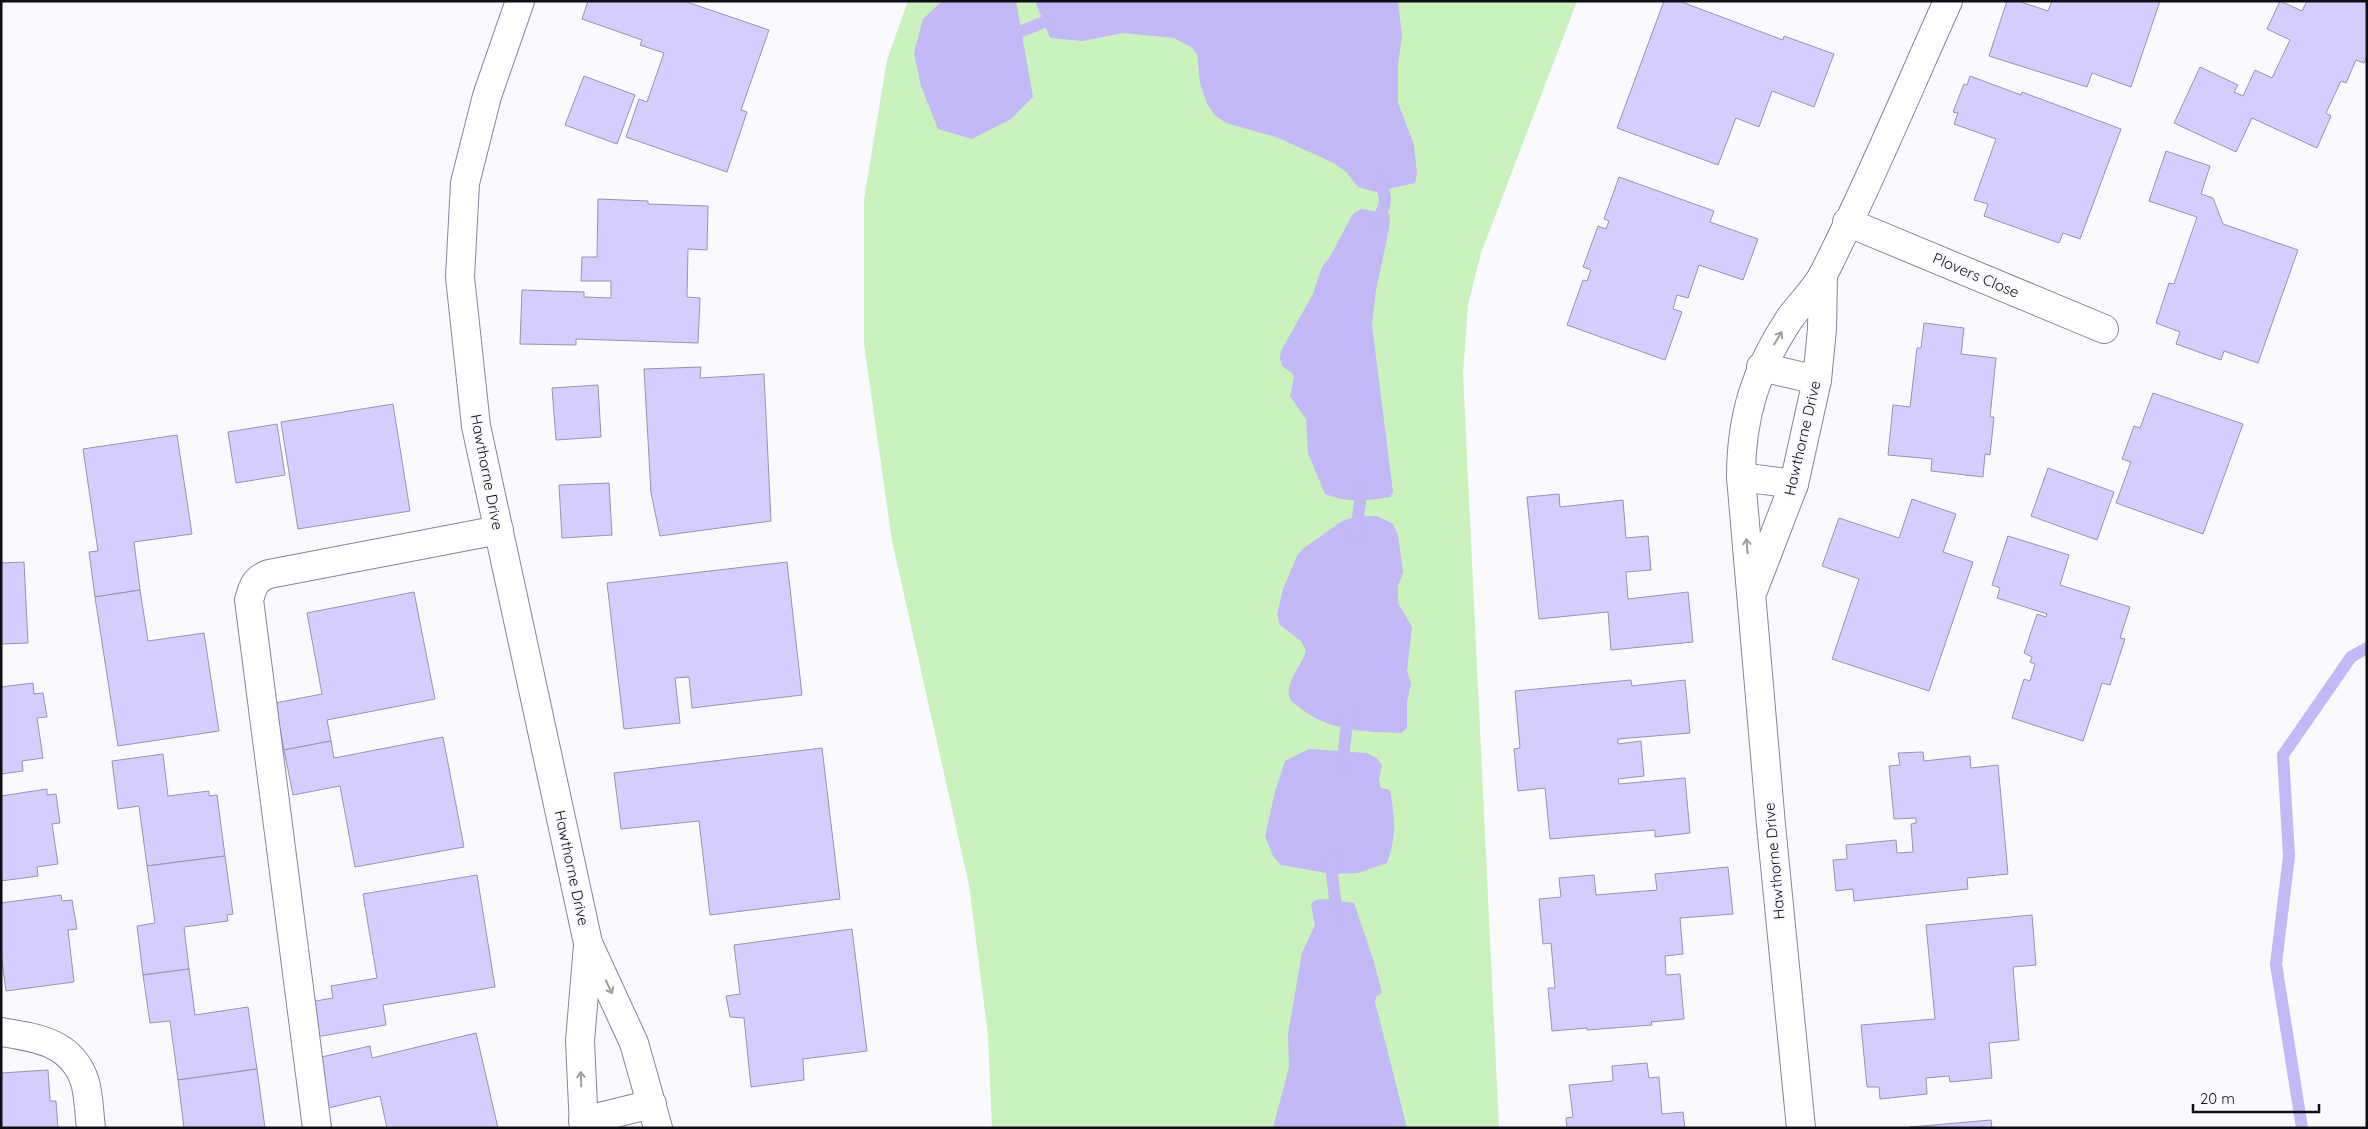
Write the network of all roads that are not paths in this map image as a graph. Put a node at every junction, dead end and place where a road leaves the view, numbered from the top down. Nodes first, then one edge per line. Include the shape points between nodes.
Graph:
1 (520, 1) edge
2 (1948, 1) edge
3 (1847, 222) junction
4 (1823, 275) junction
5 (2104, 329) dead end
6 (1761, 367) junction
7 (1817, 380) junction
8 (1741, 477) junction
9 (1794, 484) junction
10 (498, 530) junction
11 (1752, 594) junction
12 (588, 943) junction
13 (1, 1032) edge
14 (655, 1116) edge
15 (584, 1124) edge
16 (91, 1128) edge
17 (316, 1128) edge
18 (1801, 1128) edge

1 - 10 street, Hawthorne Drive via 487,96 464,183 460,277 476,426
2 - 3 street, Hawthorne Drive
3 - 4 street, Hawthorne Drive
3 - 5 street, Plovers Close
6 -> 4 street, Hawthorne Drive via 1790,318
4 - 7 street, Hawthorne Drive
6 - 7 street
6 - 8 street, Hawthorne Drive via 1741,446
7 - 9 street, Hawthorne Drive
8 - 9 street
11 -> 8 street, Hawthorne Drive
9 - 11 street, Hawthorne Drive
10 - 12 street, Hawthorne Drive
10 - 17 street via 269,574 258,578 253,585 249,600
11 - 18 street, Hawthorne Drive via 1770,825
12 -> 14 street, Hawthorne Drive via 634,1043
15 -> 12 street, Hawthorne Drive via 580,1041
13 - 16 street via 42,1038 71,1056 85,1082
14 - 15 street

